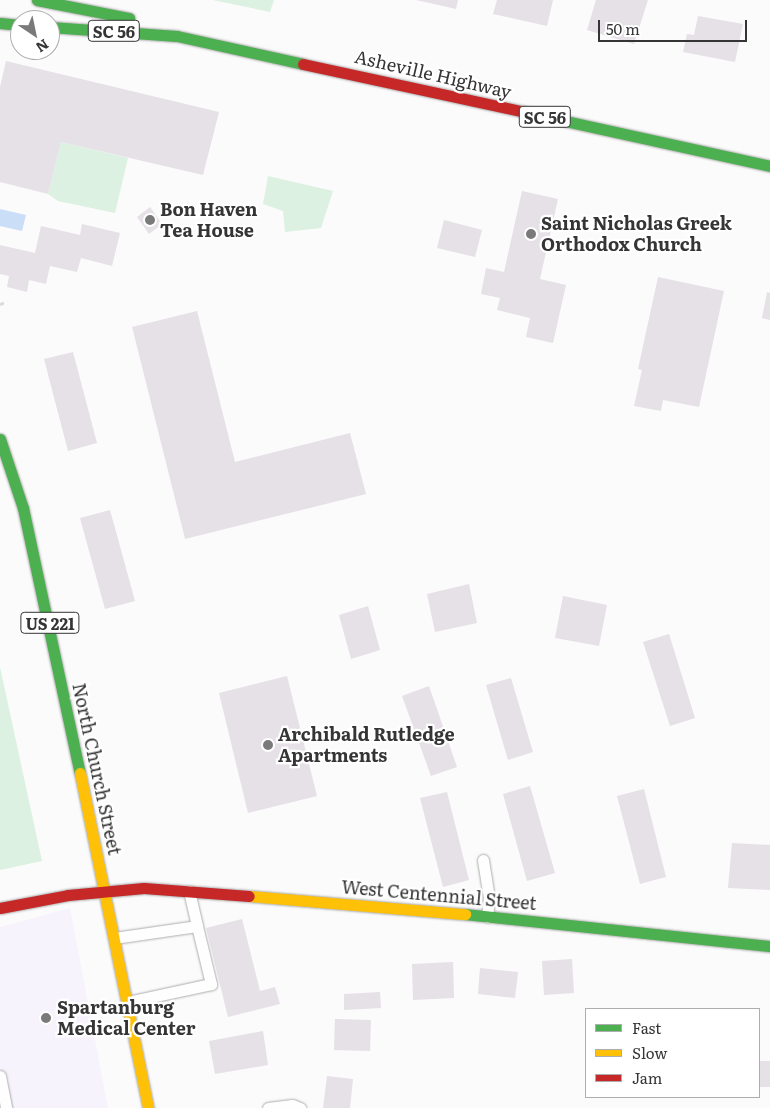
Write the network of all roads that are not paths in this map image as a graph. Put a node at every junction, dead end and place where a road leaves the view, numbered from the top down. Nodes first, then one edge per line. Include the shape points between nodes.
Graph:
1 (38, 0) edge
2 (60, 28) edge
3 (177, 36) junction
4 (770, 166) edge
5 (0, 440) edge
6 (483, 860) dead end
7 (104, 891) junction
8 (189, 891) junction
9 (0, 908) edge
10 (486, 917) junction
11 (197, 926) junction
12 (114, 938) junction
13 (770, 946) edge
14 (127, 1002) junction
15 (0, 1076) edge
16 (6, 1108) edge
17 (148, 1108) edge
18 (268, 1108) edge
19 (300, 1108) edge

1 - 3 main road, Asheville Highway / SC 56 via 135,19
2 - 3 main road, Asheville Highway / SC 56
3 - 4 main road, Asheville Highway / SC 56
5 - 7 main road, North Church Street / US 221 via 23,508
6 - 10 lane via 489,898
7 - 8 main road, West Centennial Street via 144,888
7 - 9 main road, West Centennial Street
7 - 12 main road, North Church Street / US 221
8 - 10 main road, West Centennial Street
8 - 11 lane
10 - 13 main road, West Centennial Street
11 - 12 lane
11 - 14 lane via 211,984
12 - 14 main road, North Church Street / US 221
14 - 17 main road, North Church Street / US 221
15 - 16 lane
18 - 19 lane via 292,1105

